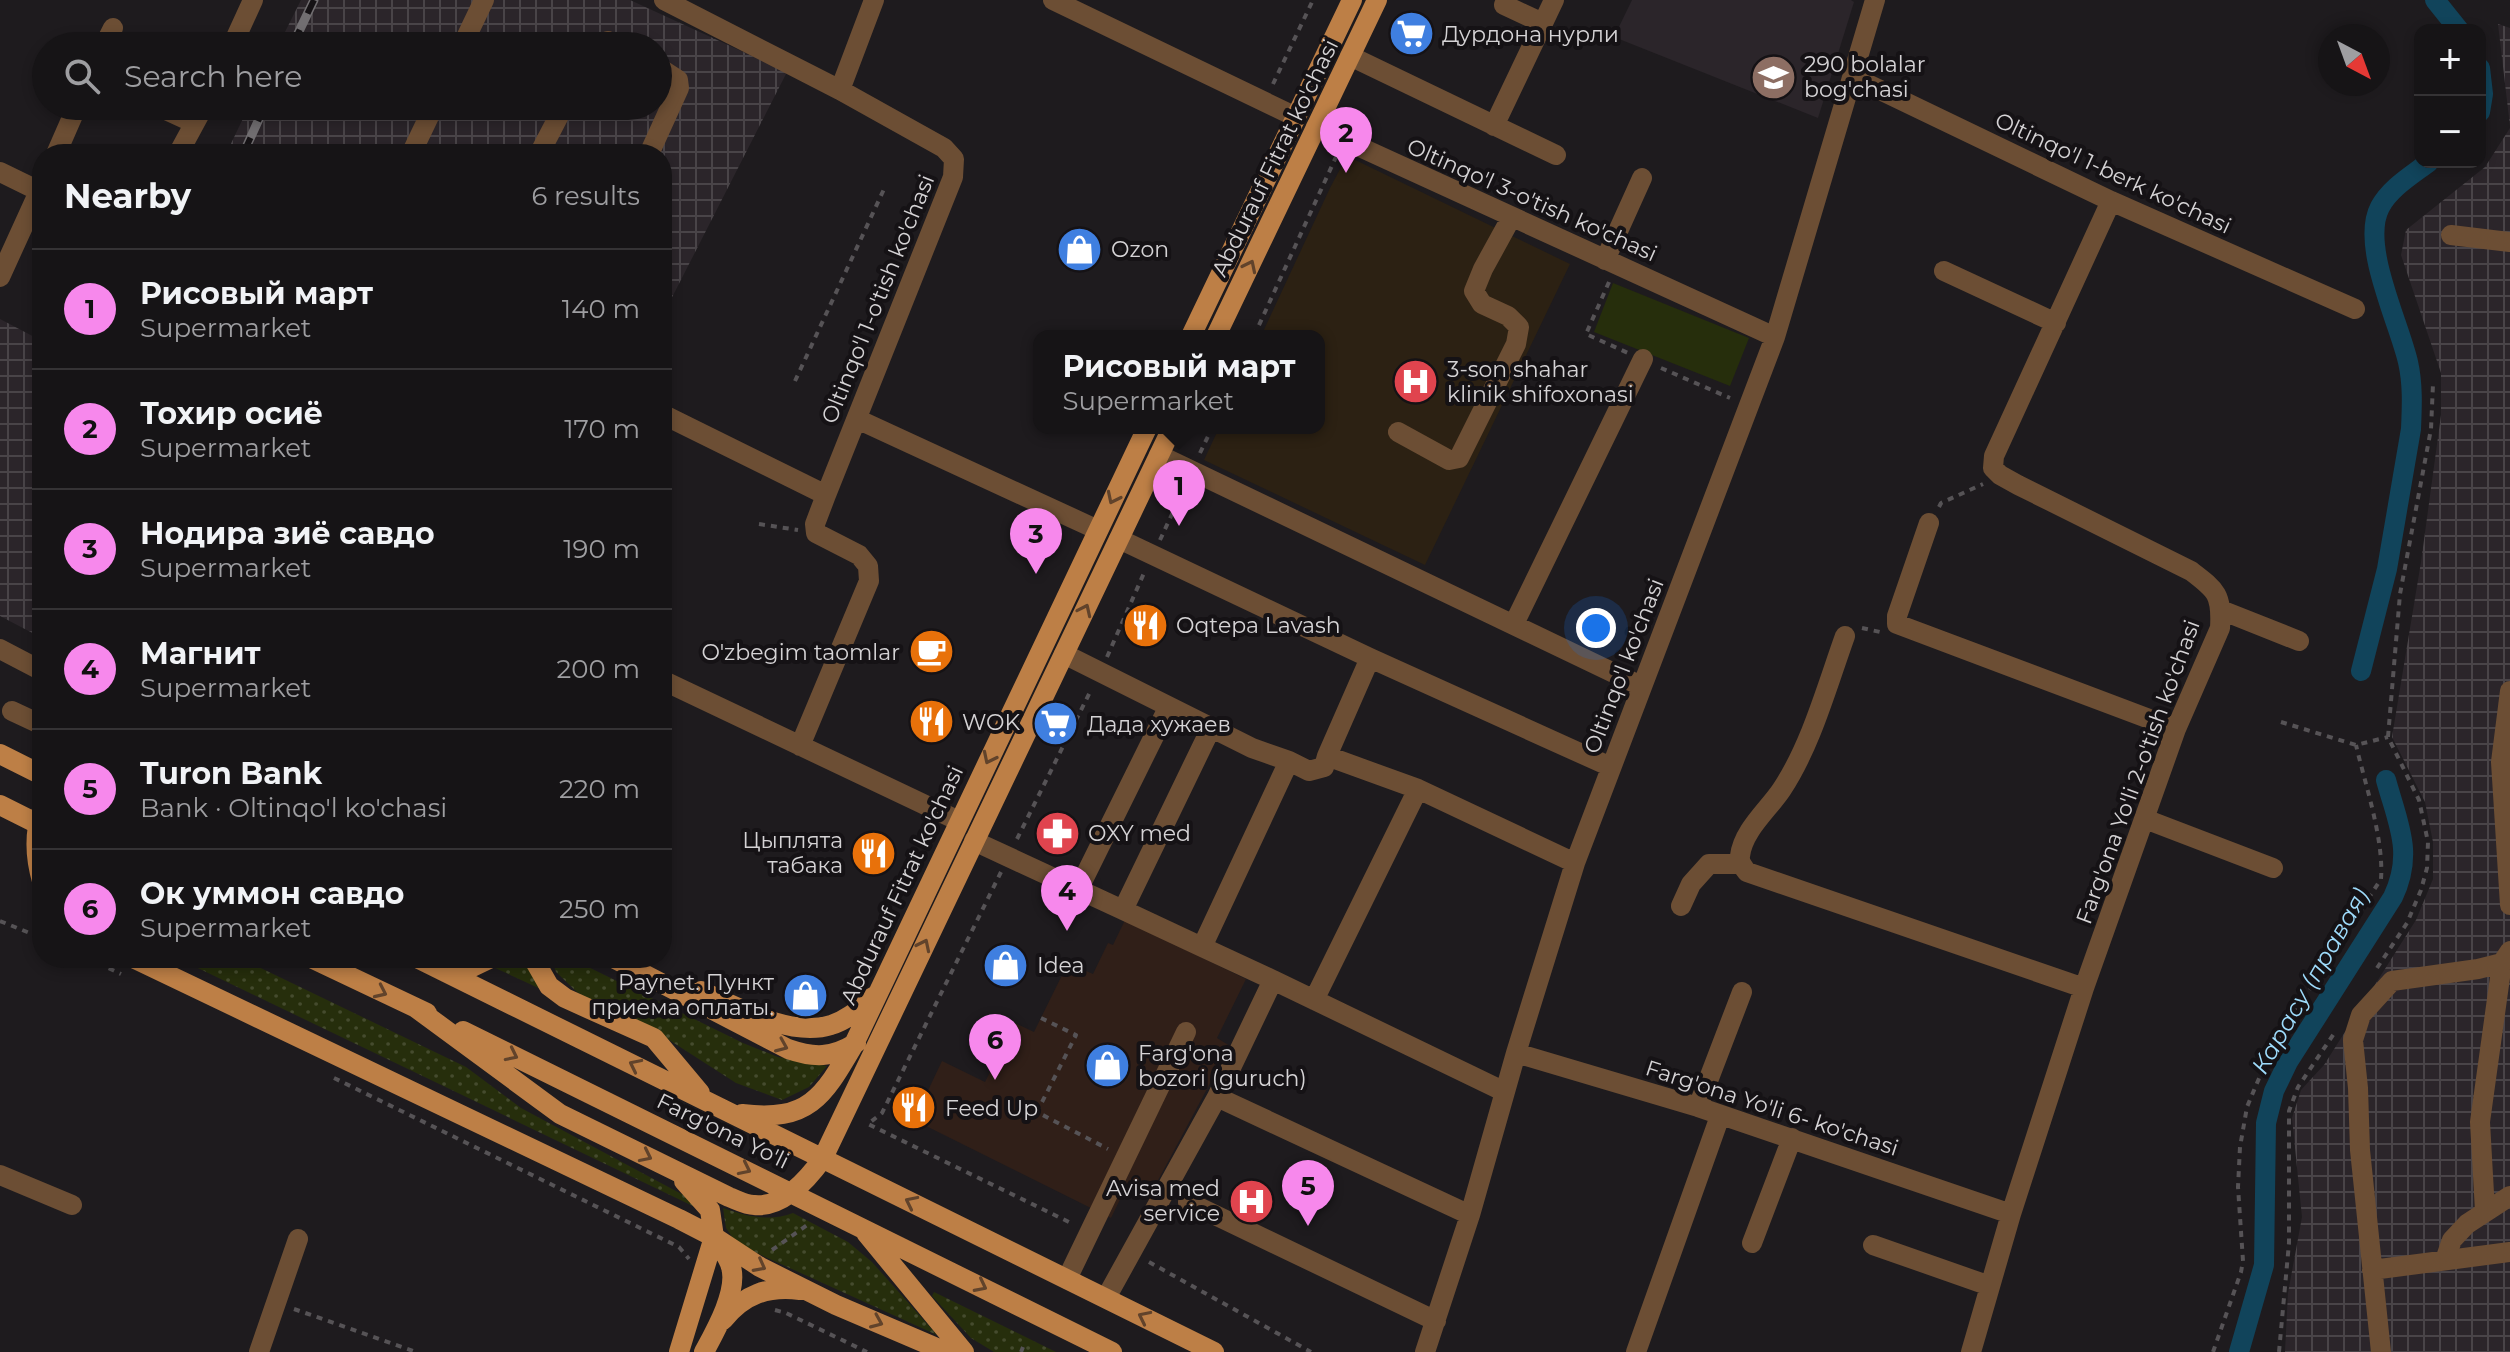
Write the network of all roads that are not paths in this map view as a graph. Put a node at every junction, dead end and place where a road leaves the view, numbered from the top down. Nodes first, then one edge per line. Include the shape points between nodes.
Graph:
1 (253, 0) edge
2 (484, 0) edge
3 (664, 0) edge
4 (874, 0) edge
5 (1053, 0) edge
6 (1352, 0) edge
7 (1377, 0) edge
8 (1506, 0) edge
9 (1554, 0) edge
10 (1875, 0) edge
11 (1543, 23) junction
12 (238, 32) edge
13 (469, 32) edge
14 (1350, 56) junction
15 (672, 76) edge
16 (1853, 77) junction
17 (840, 90) junction
18 (672, 103) edge
19 (1296, 117) junction
20 (71, 120) edge
21 (196, 120) edge
22 (427, 120) edge
23 (557, 120) edge
24 (664, 120) edge
25 (1494, 126) junction
26 (1316, 127) junction
27 (60, 144) edge
28 (183, 144) edge
29 (416, 144) edge
30 (544, 144) edge
31 (654, 144) edge
32 (1556, 155) dead end
33 (0, 172) edge
34 (1642, 178) dead end
35 (32, 184) edge
36 (2111, 201) junction
37 (32, 208) edge
38 (1511, 218) junction
39 (2451, 235) dead end
40 (2510, 242) edge
41 (1605, 260) junction
42 (1944, 271) dead end
43 (0, 277) edge
44 (2355, 309) dead end
45 (2056, 323) junction
46 (1194, 330) edge
47 (1219, 330) edge
48 (1775, 337) junction
49 (1643, 359) dead end
50 (672, 419) edge
51 (857, 419) junction
52 (1398, 432) dead end
53 (1144, 434) edge
54 (1169, 434) edge
55 (1159, 455) junction
56 (826, 495) junction
57 (1929, 523) road end
58 (1098, 530) junction
59 (1119, 539) junction
60 (2221, 610) junction
61 (1514, 624) junction
62 (1845, 636) road end
63 (2299, 641) dead end
64 (0, 649) edge
65 (1064, 654) junction
66 (1370, 658) junction
67 (32, 666) edge
68 (672, 685) edge
69 (1641, 686) junction
70 (2509, 702) edge
71 (1168, 708) junction
72 (12, 711) dead end
73 (32, 720) edge
74 (1211, 728) junction
75 (2176, 729) junction
76 (800, 746) junction
77 (0, 754) edge
78 (1327, 756) junction
79 (1289, 761) junction
80 (1611, 767) junction
81 (32, 770) edge
82 (1418, 789) junction
83 (0, 805) edge
84 (2145, 819) junction
85 (32, 821) edge
86 (959, 821) junction
87 (977, 835) junction
88 (1575, 863) junction
89 (1741, 864) junction
90 (2273, 868) dead end
91 (1079, 888) junction
92 (2510, 905) edge
93 (1681, 906) dead end
94 (1123, 910) junction
95 (1202, 947) junction
96 (2506, 957) edge
97 (131, 968) edge
98 (332, 968) edge
99 (438, 968) edge
100 (470, 968) edge
101 (539, 968) edge
102 (632, 968) edge
103 (648, 968) edge
104 (447, 972) junction
105 (1273, 980) junction
106 (2084, 988) junction
107 (1742, 992) dead end
108 (876, 995) junction
109 (1314, 1000) junction
110 (416, 1008) junction
111 (891, 1016) junction
112 (1186, 1032) dead end
113 (854, 1044) junction
114 (1516, 1053) junction
115 (1505, 1092) junction
116 (1217, 1097) junction
117 (705, 1100) junction
118 (1698, 1107) junction
119 (727, 1111) junction
120 (1720, 1116) junction
121 (1792, 1138) junction
122 (823, 1158) junction
123 (673, 1169) junction
124 (0, 1175) edge
125 (791, 1191) junction
126 (2510, 1196) edge
127 (1188, 1202) dead end
128 (72, 1205) dead end
129 (2485, 1211) junction
130 (2011, 1214) junction
131 (1470, 1215) junction
132 (861, 1226) junction
133 (714, 1237) junction
134 (298, 1239) dead end
135 (1752, 1243) dead end
136 (1873, 1245) dead end
137 (2510, 1252) edge
138 (2445, 1260) junction
139 (2372, 1270) junction
140 (1067, 1279) junction
141 (1990, 1286) junction
142 (808, 1291) junction
143 (1106, 1298) junction
144 (1436, 1321) junction
145 (716, 1330) junction
146 (259, 1352) edge
147 (679, 1352) edge
148 (704, 1352) edge
149 (946, 1352) edge
150 (964, 1352) edge
151 (1112, 1352) edge
152 (1214, 1352) edge
153 (1425, 1352) edge
154 (1636, 1352) edge
155 (1971, 1352) edge
156 (2381, 1352) edge

1 - 12 street
2 - 13 street
3 - 17 street, Oltinqo'l 1-o'tish ko'chasi
4 - 17 street
5 - 19 street, Oltinqo'l 3-o'tish ko'chasi
6 - 19 main road, Abdurauf Fitrat ko'chasi
7 - 14 main road, Abdurauf Fitrat ko'chasi
8 - 11 street via 1504,5
9 - 11 street
10 - 16 street, Oltinqo'l ko'chasi
11 - 25 street
14 - 25 street
14 - 26 main road, Abdurauf Fitrat ko'chasi
15 - 18 street via 679,88
16 - 36 street, Oltinqo'l 1-berk ko'chasi
16 - 48 street, Oltinqo'l ko'chasi
17 - 51 street, Oltinqo'l 1-o'tish ko'chasi via 944,148 954,159 953,177
19 - 26 main road, Oltinqo'l 3-o'tish ko'chasi
19 - 46 main road, Abdurauf Fitrat ko'chasi
20 - 27 street
21 - 28 street
22 - 29 street
23 - 30 street
24 - 31 street
25 - 32 street
26 - 38 street, Oltinqo'l 3-o'tish ko'chasi
47 -> 26 main road, Abdurauf Fitrat ko'chasi
33 - 35 street
34 - 41 street
36 - 44 street, Oltinqo'l 1-berk ko'chasi
36 - 45 street
37 - 43 street
38 - 41 street, Oltinqo'l 3-o'tish ko'chasi
38 - 52 street via 1474,291 1482,304 1519,327 1516,344 1459,458 1449,460
39 - 40 street
41 - 48 street, Oltinqo'l 3-o'tish ko'chasi
42 - 45 street
45 - 60 street, Farg'ona Yo'li 2-o'tish ko'chasi via 1993,468 2191,571 2217,590
48 - 69 street, Oltinqo'l ko'chasi
49 - 61 street
50 - 56 street
51 - 56 street, Oltinqo'l 1-o'tish ko'chasi
51 - 58 street
53 -> 58 main road, Abdurauf Fitrat ko'chasi
54 - 55 main road, Abdurauf Fitrat ko'chasi
55 - 59 main road, Abdurauf Fitrat ko'chasi
55 - 61 street
56 - 76 street, Oltinqo'l 1-o'tish ko'chasi via 816,533 859,555 868,566 869,581
57 - 75 street via 1897,624
58 - 59 main road
58 -> 86 main road, Abdurauf Fitrat ko'chasi
65 -> 59 main road, Abdurauf Fitrat ko'chasi
59 - 66 street
60 - 63 street
60 - 75 street, Farg'ona Yo'li 2-o'tish ko'chasi via 2220,628
61 - 69 street
62 - 89 street via 1811,732 1782,789 1755,820
64 - 67 street
65 - 71 street
65 - 87 main road, Abdurauf Fitrat ko'chasi
66 - 78 street
66 - 80 street
68 - 76 street
69 - 80 street, Oltinqo'l ko'chasi
70 - 92 street via 2501,762
71 - 74 street
71 - 91 street
72 - 73 street
74 - 79 street
74 - 94 street
75 - 84 street, Farg'ona Yo'li 2-o'tish ko'chasi
76 - 86 street
77 - 81 main road
78 - 79 street via 1324,767 1309,771
78 - 82 street
79 - 95 street
80 - 88 street, Oltinqo'l ko'chasi
82 - 88 street
82 - 109 street
83 - 85 main road, bridge
84 - 90 street
84 - 106 street, Farg'ona Yo'li 2-o'tish ko'chasi
86 - 87 main road
86 - 108 main road, Abdurauf Fitrat ko'chasi
87 - 91 street via 1008,857
111 -> 87 main road, Abdurauf Fitrat ko'chasi
88 - 114 street, Oltinqo'l ko'chasi
89 - 93 street via 1709,864
89 - 106 street via 1747,872
91 - 94 street
94 - 95 street
95 - 105 street
96 - 129 street via 2480,1122
96 - 139 street via 2478,969 2392,981 2361,1015 2353,1040
97 - 133 main road
98 -> 110 main road, Farg'ona Yo'li
99 - 104 main road, Farg'ona Yo'li
100 - 104 main road
101 - 117 main road via 549,986 565,998 654,1038
102 -> 113 main road via 788,1049 814,1057
103 - 108 main road via 740,1009 807,1028 843,1020
117 -> 104 main road, Farg'ona Yo'li
105 - 109 street
105 - 116 street
106 - 130 street, Farg'ona Yo'li 2-o'tish ko'chasi
107 - 118 street
108 - 113 main road, Abdurauf Fitrat ko'chasi
109 - 115 street
110 -> 123 main road via 560,1114
110 -> 125 main road, Farg'ona Yo'li
111 - 113 main road
111 - 122 main road, Abdurauf Fitrat ko'chasi
112 - 140 street
113 - 119 main road, Abdurauf Fitrat ko'chasi via 814,1102 772,1116
114 - 115 street, Oltinqo'l ko'chasi
114 - 118 street, Farg'ona Yo'li 6- ko'chasi
115 - 131 street, Oltinqo'l ko'chasi
116 - 131 street
116 - 143 street
117 - 119 main road, Farg'ona Yo'li
118 - 120 street, Farg'ona Yo'li 6- ko'chasi
119 - 122 main road, Farg'ona Yo'li
120 - 121 street, Farg'ona Yo'li 6- ko'chasi
120 - 154 street
121 - 130 street, Farg'ona Yo'li 6- ko'chasi
121 - 135 street
122 - 125 main road, Abdurauf Fitrat ko'chasi
140 -> 122 main road, Farg'ona Yo'li
123 - 125 main road via 753,1205 773,1202
123 - 133 main road via 710,1210
124 - 128 street
125 - 132 main road, Farg'ona Yo'li
126 - 129 street
127 - 144 street
129 - 138 street via 2452,1240
130 - 141 street, Farg'ona Yo'li 2-o'tish ko'chasi
131 - 144 street, Oltinqo'l ko'chasi
132 - 150 main road
132 -> 151 main road, Farg'ona Yo'li
133 -> 142 main road
133 - 145 main road via 731,1264 733,1284
133 - 147 main road
134 - 146 street
136 - 141 street
137 - 138 street
138 - 139 street
139 - 156 street
140 - 143 main road, Farg'ona Yo'li
141 - 155 street, Farg'ona Yo'li 2-o'tish ko'chasi
142 - 145 main road via 783,1288 752,1295
142 -> 149 main road
152 -> 143 main road, Farg'ona Yo'li
144 - 153 street, Oltinqo'l ko'chasi
145 - 148 main road

